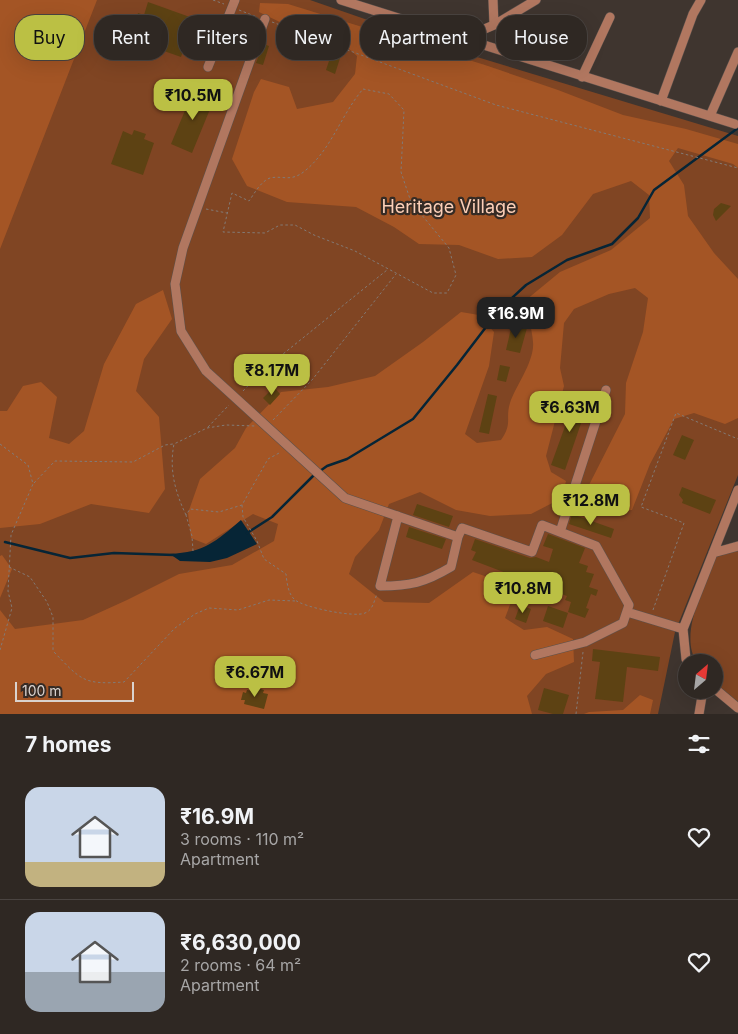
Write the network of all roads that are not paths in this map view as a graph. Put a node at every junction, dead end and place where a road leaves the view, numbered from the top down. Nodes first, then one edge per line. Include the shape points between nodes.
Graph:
1 (341, 0) edge
2 (493, 0) edge
3 (536, 0) edge
4 (701, 0) edge
5 (234, 4) edge
6 (387, 15) edge
7 (610, 17) dead end
8 (494, 25) junction
9 (486, 28) edge
10 (486, 47) edge
11 (738, 52) edge
12 (251, 60) edge
13 (208, 67) dead end
14 (582, 77) junction
15 (660, 101) junction
16 (710, 116) junction
17 (735, 124) dead end
18 (606, 390) dead end
19 (738, 490) edge
20 (398, 516) junction
21 (560, 532) junction
22 (458, 537) junction
23 (738, 546) edge
24 (713, 553) junction
25 (627, 612) junction
26 (683, 629) junction
27 (686, 654) edge
28 (535, 655) dead end
29 (723, 696) edge
30 (702, 699) edge
31 (738, 708) edge
32 (699, 714) edge

1 - 6 street
2 - 8 street
3 - 8 street
4 - 15 street
5 - 13 street
7 - 14 street
8 - 9 street
10 - 14 street
11 - 16 street
12 - 20 street via 183,248 175,284 181,331 206,371 345,498
14 - 15 street
15 - 16 street
16 - 17 street
18 - 21 street
19 - 24 street
20 - 22 street
20 - 22 street via 380,586 410,586 451,567
21 - 22 street via 542,525 532,552 462,528
21 - 25 street via 596,546 629,605
23 - 24 street
24 - 26 street
25 - 26 street
25 - 28 street via 623,623 585,642
26 - 27 street
29 - 31 street
30 - 32 street

